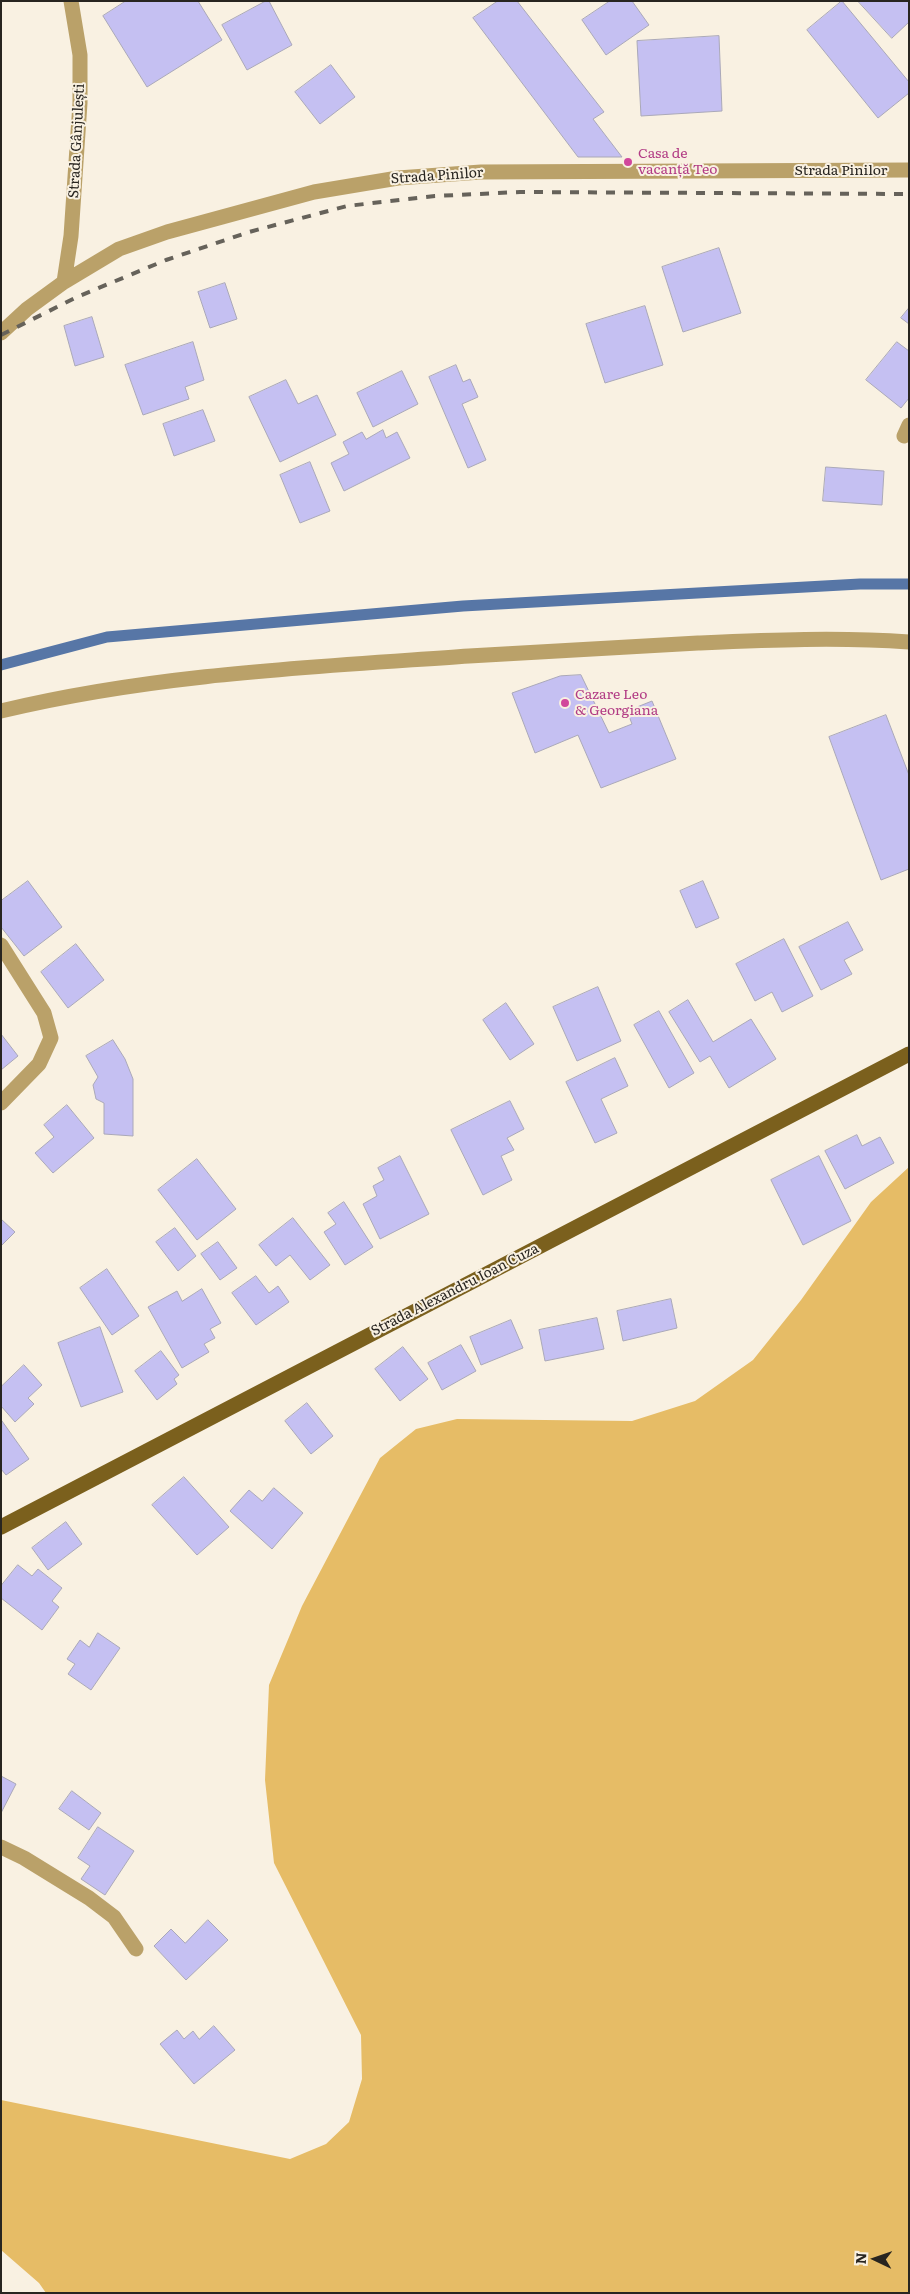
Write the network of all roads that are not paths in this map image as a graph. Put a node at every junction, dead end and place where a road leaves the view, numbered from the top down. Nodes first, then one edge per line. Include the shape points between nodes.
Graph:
1 (71, 1) edge
2 (909, 170) edge
3 (64, 282) junction
4 (1, 333) edge
5 (909, 642) edge
6 (1, 711) edge
7 (1, 945) edge
8 (909, 1054) edge
9 (1, 1103) edge
10 (1, 1527) edge
11 (1, 1846) edge
12 (136, 1949) dead end

1 - 3 street, Strada Gânjulești via 80,55 80,103 71,236
2 - 3 street, Strada Pinilor via 481,172 398,178 314,192 167,232 119,249
3 - 4 street, Strada Pinilor
5 - 6 street via 782,640 577,648 314,667 156,683
7 - 9 street via 44,1013 51,1038 39,1064
8 - 10 main road, Strada Alexandru Ioan Cuza
11 - 12 street via 89,1898 114,1917

